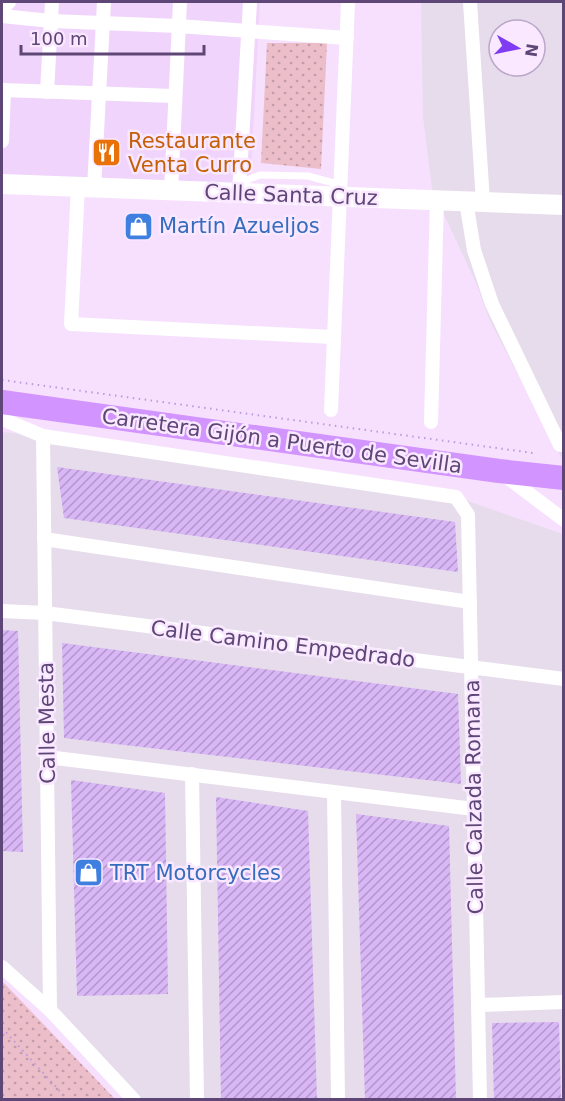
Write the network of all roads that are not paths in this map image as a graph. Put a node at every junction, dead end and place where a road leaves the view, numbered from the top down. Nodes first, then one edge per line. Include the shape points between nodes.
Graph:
1 (9, 2) edge
2 (52, 2) edge
3 (105, 2) edge
4 (180, 2) edge
5 (250, 2) edge
6 (348, 2) edge
7 (470, 2) edge
8 (2, 9) edge
9 (2, 16) edge
10 (51, 21) junction
11 (104, 23) junction
12 (178, 26) junction
13 (248, 31) junction
14 (347, 38) junction
15 (3, 90) edge
16 (47, 92) junction
17 (99, 94) junction
18 (174, 96) junction
19 (2, 141) edge
20 (2, 184) edge
21 (86, 188) junction
22 (239, 188) junction
23 (171, 191) junction
24 (339, 191) junction
25 (437, 200) junction
26 (474, 202) junction
27 (564, 205) edge
28 (333, 337) junction
29 (2, 402) edge
30 (331, 410) dead end
31 (2, 419) edge
32 (431, 422) dead end
33 (43, 436) junction
34 (560, 445) dead end
35 (499, 471) junction
36 (564, 478) edge
37 (564, 520) edge
38 (44, 539) junction
39 (470, 602) junction
40 (2, 611) edge
41 (45, 613) junction
42 (472, 668) junction
43 (564, 679) edge
44 (47, 757) junction
45 (192, 774) junction
46 (334, 792) junction
47 (474, 809) junction
48 (2, 967) edge
49 (564, 1002) edge
50 (478, 1005) junction
51 (50, 1010) junction
52 (134, 1100) edge
53 (197, 1100) edge
54 (338, 1100) edge
55 (480, 1100) edge

1 - 8 street
2 - 10 street
3 - 11 street
4 - 12 street
5 - 13 street
6 - 14 street
7 - 26 street
9 - 10 street
10 - 11 street
10 - 16 street
11 - 12 street
11 - 17 street
12 - 13 street
12 - 18 street
13 - 14 street
13 - 22 street
14 - 24 street
15 - 16 street
15 - 19 street
16 - 17 street
17 - 18 street
17 - 21 street
18 - 23 street
20 - 21 main road, Calle Santa Cruz
21 - 23 main road, Calle Santa Cruz
21 - 28 street via 70,324
22 - 23 main road, Calle Santa Cruz
22 - 24 main road, Calle Santa Cruz
24 - 25 main road, Calle Santa Cruz via 365,198
24 - 28 street
25 - 26 main road, Calle Santa Cruz
25 - 32 street
26 - 27 main road, Calle Santa Cruz
26 - 34 street via 474,250 492,304
28 - 30 street
29 - 35 highway, Carretera Gijón a Puerto de Sevilla
31 - 33 street
33 - 38 street, Calle Mesta
33 - 39 street, Calle Calzada Romana via 456,497 468,515
35 - 36 highway, Carretera Gijón a Puerto de Sevilla
35 - 37 street
38 - 39 street
38 - 41 street, Calle Mesta
39 - 42 street, Calle Calzada Romana
40 - 41 street, Calle Camino Empedrado
41 - 42 street, Calle Camino Empedrado
41 - 44 street, Calle Mesta
42 - 43 street, Calle Camino Empedrado
42 - 47 street, Calle Calzada Romana
44 - 45 street
44 - 51 street, Calle Mesta
45 - 46 street
45 - 53 street
46 - 47 street
46 - 54 street
47 - 50 street, Calle Calzada Romana
48 - 51 street
49 - 50 street
50 - 55 street, Calle Calzada Romana
51 - 52 street

